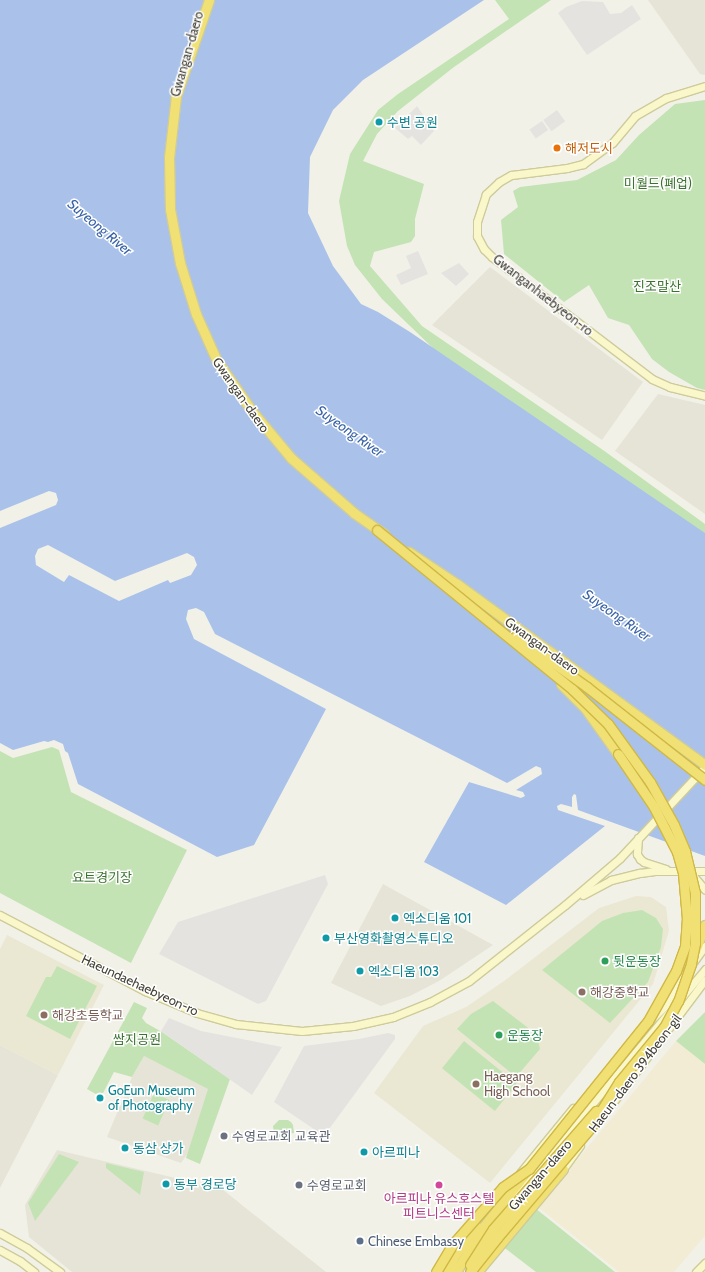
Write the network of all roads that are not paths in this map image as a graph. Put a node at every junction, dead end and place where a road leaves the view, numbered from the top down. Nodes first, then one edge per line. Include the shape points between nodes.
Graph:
1 (203, 0) edge
2 (209, 0) edge
3 (705, 86) edge
4 (705, 396) edge
5 (377, 530) junction
6 (467, 600) junction
7 (705, 766) edge
8 (705, 780) edge
9 (638, 838) junction
10 (687, 870) junction
11 (673, 871) junction
12 (705, 871) edge
13 (705, 890) edge
14 (565, 905) junction
15 (0, 915) edge
16 (705, 925) edge
17 (705, 946) edge
18 (691, 964) junction
19 (705, 968) edge
20 (705, 980) edge
21 (702, 986) edge
22 (653, 1018) junction
23 (654, 1030) junction
24 (634, 1039) junction
25 (600, 1076) junction
26 (620, 1082) junction
27 (596, 1099) junction
28 (554, 1129) junction
29 (549, 1155) junction
30 (529, 1169) junction
31 (563, 1169) junction
32 (545, 1177) junction
33 (509, 1186) joint
34 (492, 1222) junction
35 (0, 1233) edge
36 (0, 1250) edge
37 (705, 1263) edge
38 (34, 1272) edge
39 (60, 1272) edge
40 (436, 1272) edge
41 (447, 1272) edge
42 (456, 1272) edge
43 (461, 1272) edge
44 (466, 1272) edge
45 (470, 1272) edge
46 (477, 1272) edge
47 (696, 1272) edge

1 - 6 highway, Gwangan-daero, bridge via 173,96 169,158 169,210 176,256 194,313 216,362 250,412 290,459 353,514
2 - 5 highway, Gwangan-daero via 176,96 170,157 170,209 180,263 196,314 217,361 252,411 286,452 354,513
3 - 4 main road, Gwanganhaebyeon-ro via 666,98 635,116 612,143 583,164 511,175 499,182 486,194 477,222 477,236 492,257 652,379 670,387
5 - 7 highway, Gwangan-daero, bridge via 457,584
5 - 18 highway, Gwangan-daero, bridge via 572,689 608,724 650,782 685,850 696,893
6 - 8 highway, Gwangan-daero, bridge via 587,687
6 - 30 highway, Gwangan-daero, bridge via 556,679 606,736 654,807 677,852 686,897 685,946 676,971 648,1021
7 - 9 main road, bridge
9 - 11 main road via 637,854 640,859
9 - 14 main road via 620,858
10 - 11 main road
10 - 12 main road
10 - 13 main road
11 - 14 main road via 655,871 611,880
14 - 15 main road, Haeundaehaebyeon-ro via 469,981 430,1002 393,1017 353,1026 302,1031 236,1024 197,1013 140,988
16 - 18 highway, bridge
17 - 22 main road
18 - 26 highway, bridge via 678,1001 664,1027
19 - 22 main road, Haeun-daero 394beon-gil
19 - 23 main road, Haeun-daero 394beon-gil
20 - 21 main road, Haeun-daero 394beon-gil
21 - 31 main road, Haeun-daero 394beon-gil
22 - 24 main road, Haeun-daero 394beon-gil
23 - 24 main road, Haeun-daero 394beon-gil
23 - 27 main road, Haeun-daero 394beon-gil
24 - 25 main road, Haeun-daero 394beon-gil
25 - 27 main road, Haeun-daero 394beon-gil
25 - 28 main road, Haeun-daero 394beon-gil
26 - 44 highway, Gwangan-daero, bridge via 493,1229
26 - 45 highway, bridge via 591,1127
27 - 29 main road, Haeun-daero 394beon-gil
28 - 29 main road
28 - 33 main road, Haeun-daero 394beon-gil
29 - 32 main road
29 - 34 main road, Haeun-daero 394beon-gil
30 - 40 highway, bridge via 503,1187 452,1245
30 - 42 highway, Gwangan-daero, bridge via 480,1231
31 - 32 main road, Haeun-daero 394beon-gil
31 - 46 highway
32 - 34 main road, Haeun-daero 394beon-gil via 518,1206
33 - 41 highway via 459,1249
34 - 43 main road, Haeun-daero 394beon-gil
35 - 39 main road via 27,1248
36 - 38 main road
37 - 47 main road

